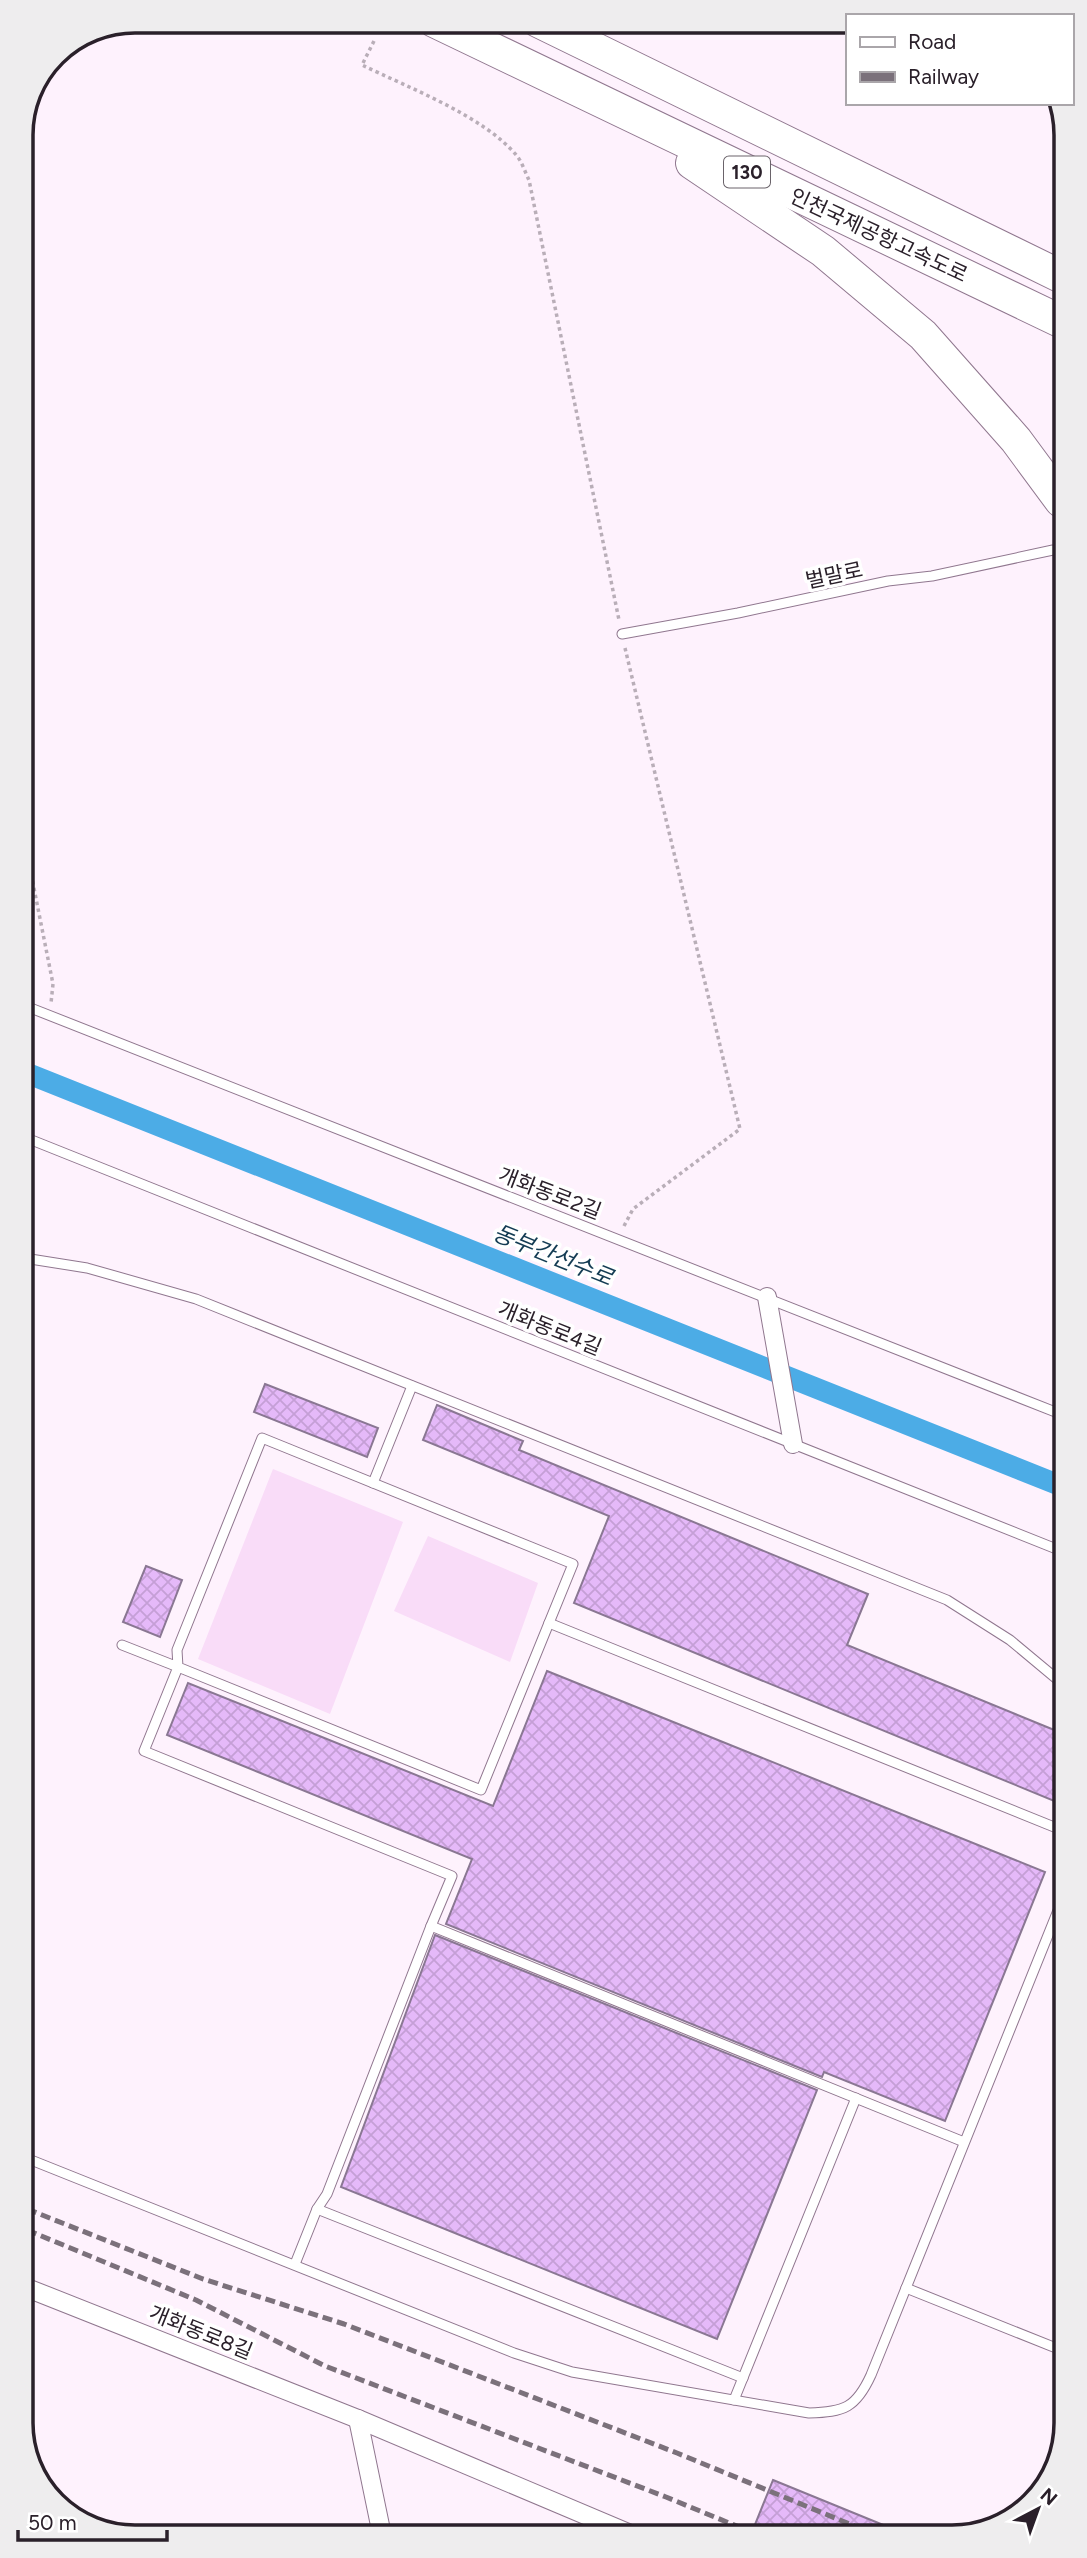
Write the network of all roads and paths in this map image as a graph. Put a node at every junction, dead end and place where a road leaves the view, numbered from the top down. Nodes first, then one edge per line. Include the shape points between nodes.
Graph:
1 (459, 33) edge
2 (563, 33) edge
3 (373, 41) dead end
4 (610, 107) junction
5 (1054, 273) edge
6 (1054, 318) edge
7 (1054, 492) edge
8 (1054, 550) dead end
9 (622, 634) junction
10 (33, 884) edge
11 (33, 1009) edge
12 (49, 1015) junction
13 (33, 1141) edge
14 (618, 1238) junction
15 (33, 1259) edge
16 (767, 1297) junction
17 (412, 1386) junction
18 (1054, 1411) edge
19 (793, 1444) junction
20 (373, 1483) junction
21 (1054, 1548) edge
22 (549, 1622) junction
23 (122, 1645) dead end
24 (178, 1667) junction
25 (1054, 1677) edge
26 (1054, 1827) edge
27 (1054, 1920) edge
28 (431, 1926) junction
29 (856, 2098) junction
30 (964, 2142) junction
31 (33, 2161) edge
32 (317, 2209) junction
33 (295, 2264) junction
34 (906, 2288) junction
35 (33, 2290) edge
36 (1054, 2347) edge
37 (743, 2378) junction
38 (734, 2400) junction
39 (358, 2419) junction
40 (380, 2525) edge
41 (609, 2525) edge

1 - 4 highway, 인천국제공항고속도로 / 130
2 - 5 highway, 인천국제공항고속도로 / 130
3 - 9 path via 362,65 472,119 519,157 529,180
4 - 6 highway, 인천국제공항고속도로 / 130
4 - 7 highway via 823,251 923,335 1016,440
8 - 9 lane, 벌말로
9 - 14 path via 740,1129 633,1209
10 - 12 path via 53,985
11 - 12 lane, 개화동로2길
12 - 14 lane, 개화동로2길
13 - 19 lane, 개화동로4길
14 - 16 lane, 개화동로2길
15 - 17 lane via 87,1268 196,1299
16 - 18 lane, 개화동로2길
16 - 19 street
17 - 20 lane
17 - 25 lane via 947,1600 1010,1640
19 - 21 lane, 개화동로4길
20 - 22 lane via 573,1564
20 - 24 lane via 262,1438 177,1650
22 - 24 lane via 481,1790
22 - 26 lane
23 - 24 lane
24 - 28 lane via 144,1751 452,1876
27 - 30 lane
28 - 29 lane
28 - 32 lane via 327,2194
29 - 30 lane
29 - 37 lane
30 - 34 lane
31 - 33 lane
32 - 33 lane
32 - 37 lane
33 - 38 lane via 572,2372
34 - 36 lane
34 - 38 lane via 864,2389 852,2404 834,2412 809,2413
35 - 39 street, 개화동로8길
37 - 38 lane
39 - 40 street
39 - 41 street, 개화동로8길

